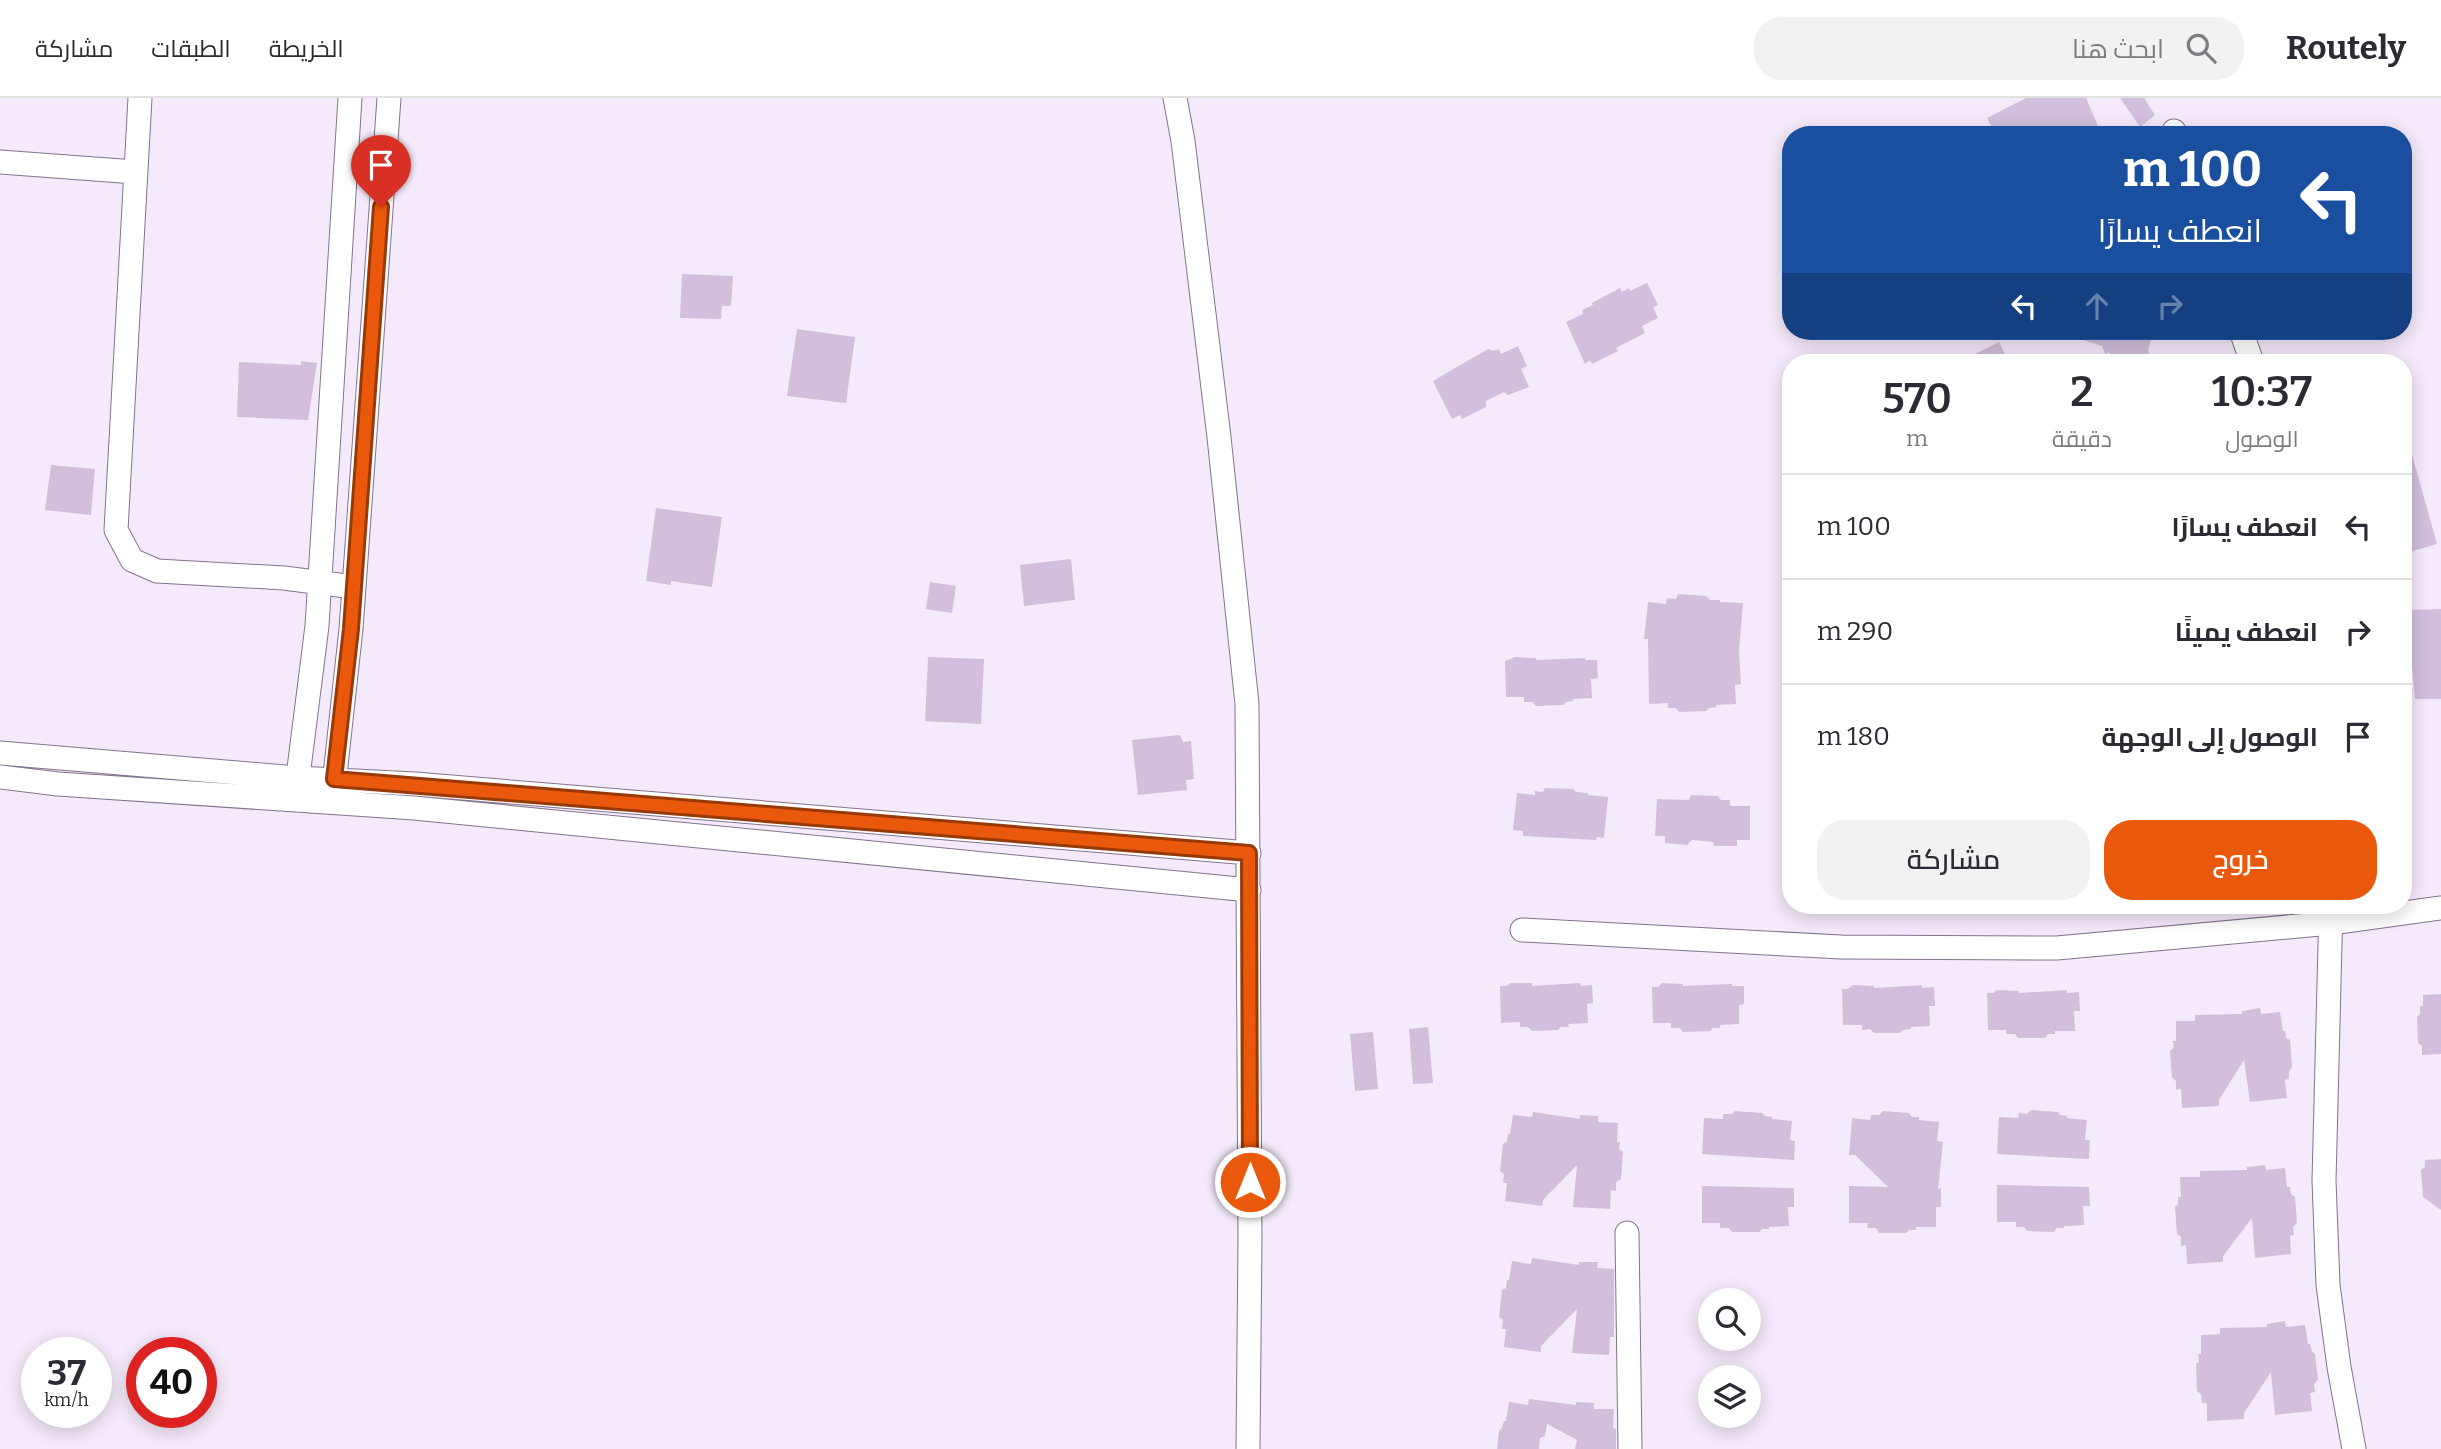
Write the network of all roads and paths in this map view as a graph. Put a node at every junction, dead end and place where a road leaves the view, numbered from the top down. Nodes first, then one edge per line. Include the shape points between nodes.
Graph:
1 (140, 98) edge
2 (350, 98) edge
3 (389, 98) edge
4 (1175, 98) edge
5 (0, 162) edge
6 (135, 172) junction
7 (320, 582) junction
8 (354, 587) junction
9 (0, 754) edge
10 (0, 778) edge
11 (297, 778) junction
12 (334, 779) junction
13 (295, 801) junction
14 (332, 803) junction
15 (1249, 853) junction
16 (1249, 890) junction
17 (2441, 908) edge
18 (2412, 910) edge
19 (2331, 914) edge
20 (1522, 930) dead end
21 (1628, 1233) dead end
22 (1248, 1449) edge
23 (1630, 1449) edge
24 (2354, 1449) edge

1 - 6 street
2 - 7 street
3 - 8 street
4 - 15 street via 1219,437 1247,704
5 - 6 street
6 - 7 street via 116,530 132,560 157,571
7 - 8 street
7 - 11 street
8 - 12 street
9 - 11 street
10 - 13 street
11 - 12 street
11 - 13 street
12 - 14 street
12 - 15 street
13 - 14 street
14 - 16 street
15 - 16 street
16 - 22 street
17 - 18 street
19 - 20 street via 2057,948 1841,947
19 - 24 street via 2325,1181 2328,1285
21 - 23 street

